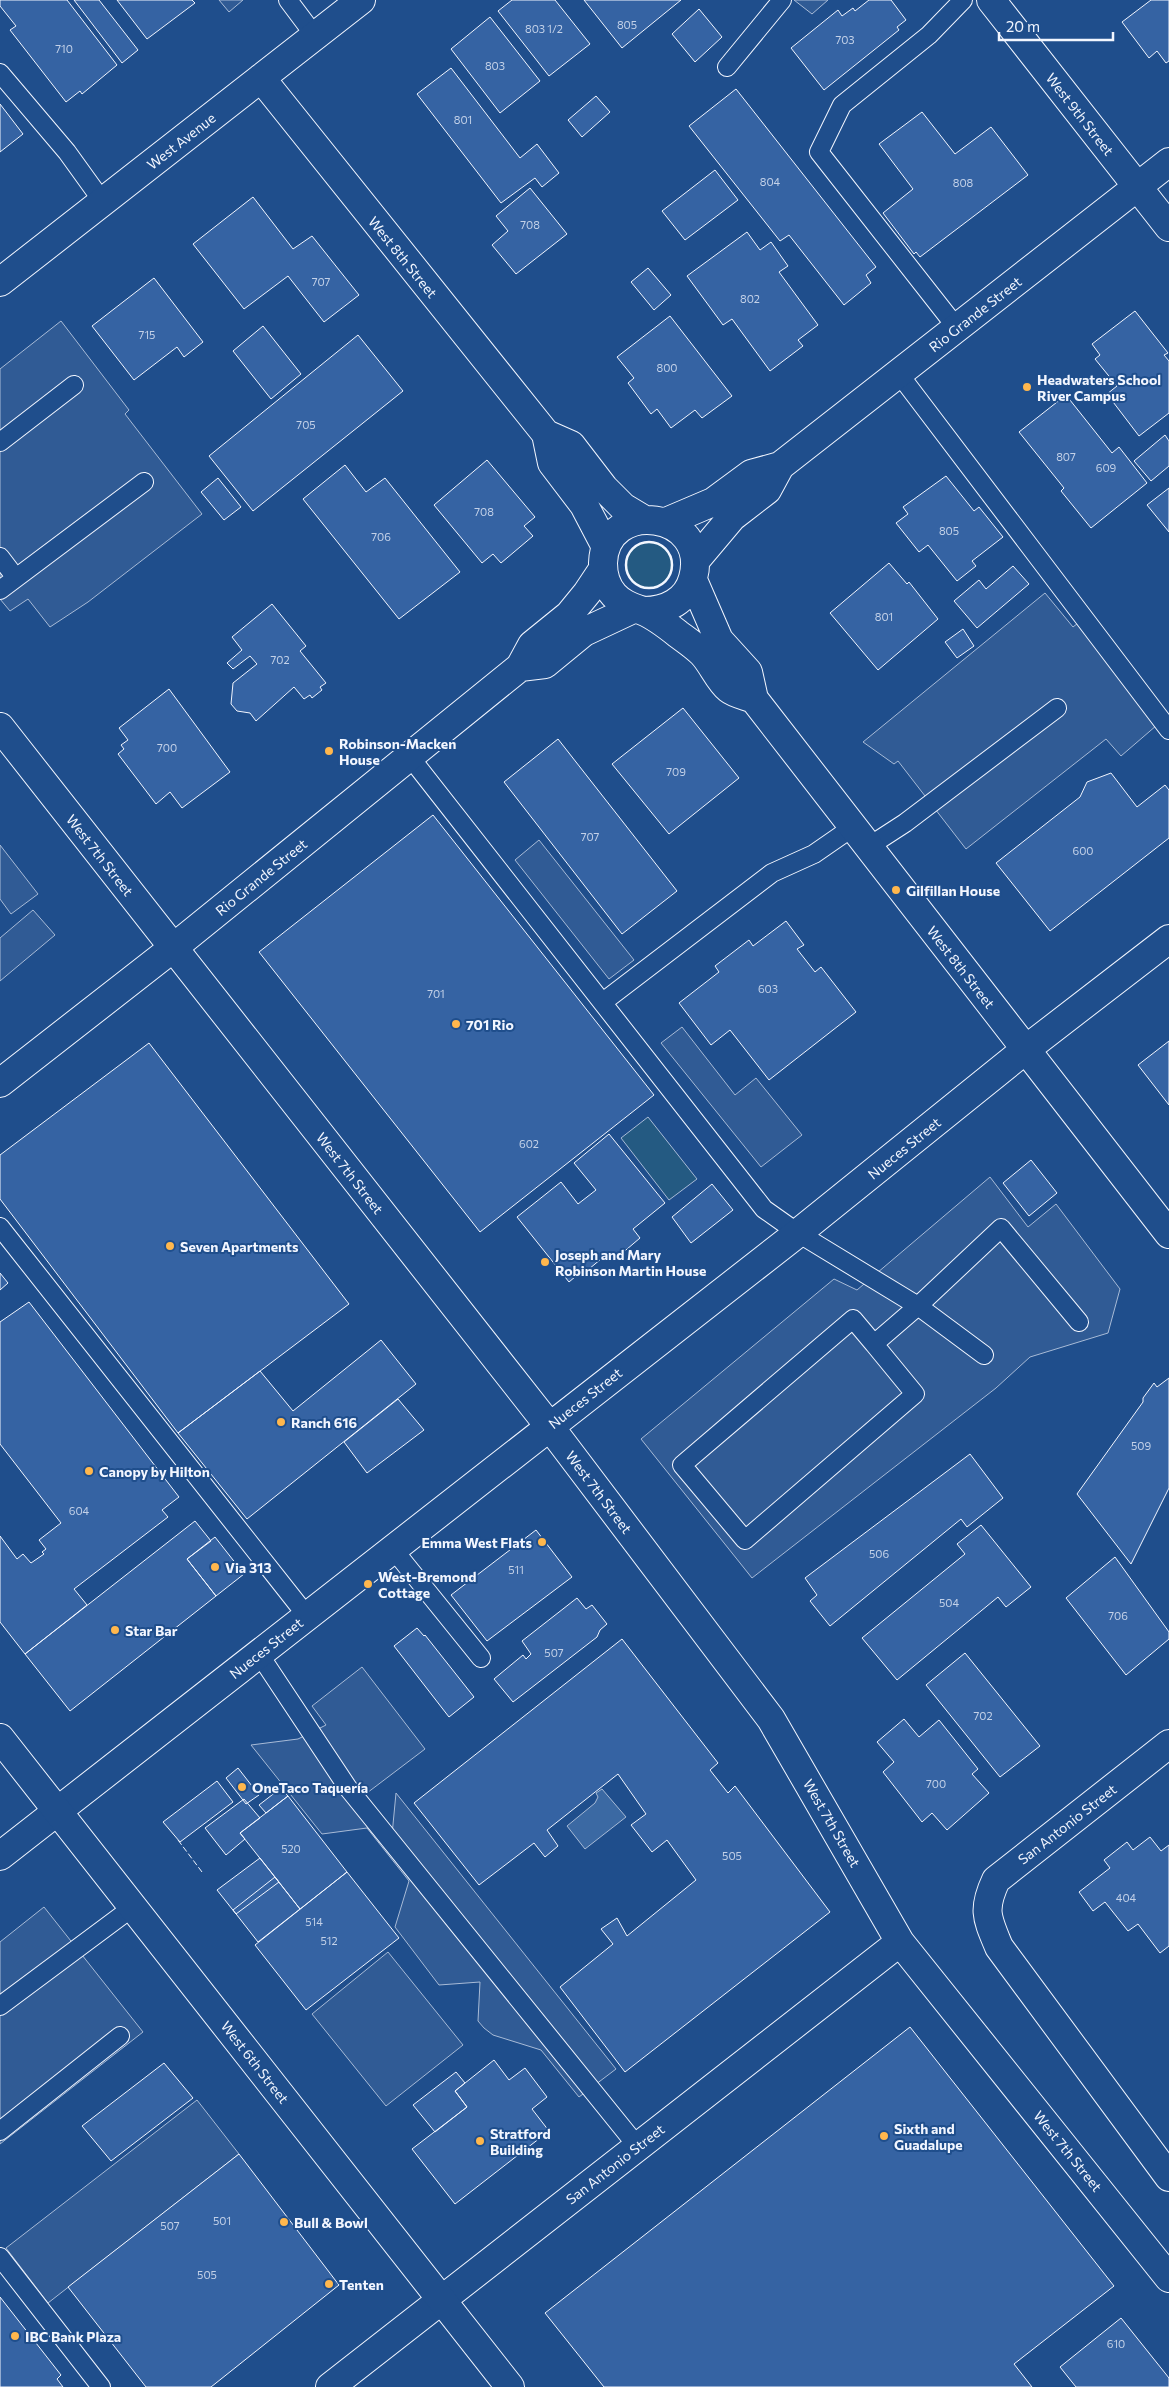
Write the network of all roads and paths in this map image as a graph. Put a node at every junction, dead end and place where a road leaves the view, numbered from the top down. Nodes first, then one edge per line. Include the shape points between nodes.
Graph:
1 (288, 0) edge
2 (361, 0) edge
3 (782, 0) edge
4 (963, 0) edge
5 (991, 0) edge
6 (315, 36) junction
7 (727, 67) dead end
8 (0, 73) edge
9 (261, 78) junction
10 (1169, 162) edge
11 (1137, 187) junction
12 (103, 202) junction
13 (1169, 227) edge
14 (0, 282) edge
15 (957, 328) junction
16 (899, 374) junction
17 (74, 384) dead end
18 (546, 434) junction
19 (0, 442) edge
20 (780, 466) junction
21 (144, 482) dead end
22 (655, 521) junction
23 (0, 557) edge
24 (605, 558) junction
25 (694, 571) junction
26 (16, 578) junction
27 (0, 590) edge
28 (638, 610) junction
29 (520, 667) junction
30 (754, 699) junction
31 (1057, 708) dead end
32 (0, 727) edge
33 (1169, 730) edge
34 (410, 757) junction
35 (860, 837) junction
36 (1169, 939) edge
37 (173, 948) junction
38 (603, 1002) junction
39 (1025, 1050) junction
40 (0, 1083) edge
41 (0, 1226) edge
42 (798, 1233) junction
43 (1169, 1234) edge
44 (918, 1306) junction
45 (1079, 1322) dead end
46 (874, 1344) junction
47 (984, 1355) dead end
48 (550, 1426) junction
49 (393, 1549) junction
50 (306, 1616) junction
51 (259, 1654) junction
52 (481, 1658) dead end
53 (0, 1738) edge
54 (1169, 1744) edge
55 (58, 1811) junction
56 (0, 1856) edge
57 (133, 1908) junction
58 (900, 1942) junction
59 (0, 2006) edge
60 (120, 2036) dead end
61 (0, 2131) edge
62 (638, 2146) junction
63 (1169, 2178) edge
64 (0, 2257) edge
65 (1169, 2278) edge
66 (442, 2300) junction
67 (102, 2387) edge
68 (330, 2387) edge
69 (510, 2387) edge

1 - 6 lane
2 - 6 street, West Avenue
3 - 7 lane
4 - 15 lane via 929,35 842,105 819,152
5 - 11 street, West 9th Street
6 - 9 street, West Avenue
8 - 12 lane
9 - 12 street, West Avenue
9 - 18 street, West 8th Street
10 - 11 street, Rio Grande Street
11 - 13 street, West 9th Street
11 - 15 street, Rio Grande Street
12 - 14 street, West Avenue
15 - 16 street, Rio Grande Street
16 - 20 street, Rio Grande Street
16 - 33 lane
17 - 19 lane
18 - 22 street, West 8th Street via 571,445 623,507
18 - 24 street, West 8th Street via 552,463 584,505
20 - 22 street, Rio Grande Street via 751,474 713,502
20 - 25 street, Rio Grande Street via 767,490 732,517
21 - 26 lane
22 - 24 street via 631,522 621,528 612,537
22 - 25 street via 686,537 692,548
23 - 26 lane
24 - 28 street via 606,581 612,593 621,602
24 - 29 street, Rio Grande Street via 587,593 569,615 532,645
25 - 28 street via 688,590 673,605 664,609
25 - 30 street, West 8th Street via 719,640 748,672
26 - 27 lane
28 - 29 street via 584,632 545,664
28 - 30 street via 702,653 730,690
29 - 34 street, Rio Grande Street
30 - 35 street, West 8th Street
31 - 35 lane via 905,823
32 - 37 street, West 7th Street
34 - 37 street, Rio Grande Street
34 - 38 lane
35 - 38 lane via 772,873
35 - 39 street, West 8th Street
36 - 39 street, Nueces Street
37 - 40 street, Rio Grande Street
37 - 48 street, West 7th Street
38 - 42 lane via 764,1209
39 - 42 street, Nueces Street
39 - 43 street, West 8th Street
41 - 50 lane
42 - 44 lane
42 - 48 street, Nueces Street
44 - 45 lane via 1001,1228
44 - 46 lane
44 - 47 lane
46 - 46 lane via 853,1319 682,1465 745,1540 915,1394
48 - 49 street, Nueces Street
48 - 58 street, West 7th Street via 771,1719
49 - 50 street, Nueces Street
49 - 52 lane
50 - 51 street, Nueces Street
51 - 55 street, Nueces Street
51 - 62 lane via 348,1788
53 - 55 street, West 6th Street
54 - 63 street, San Antonio Street via 996,1880 988,1898 987,1917 999,1947
55 - 56 street, Nueces Street
55 - 57 street, West 6th Street
57 - 59 lane
57 - 66 street, West 6th Street
58 - 62 street, San Antonio Street
58 - 65 street, West 7th Street
60 - 61 lane
62 - 66 street, San Antonio Street
64 - 67 lane
66 - 68 street, San Antonio Street
66 - 69 street, West 6th Street

